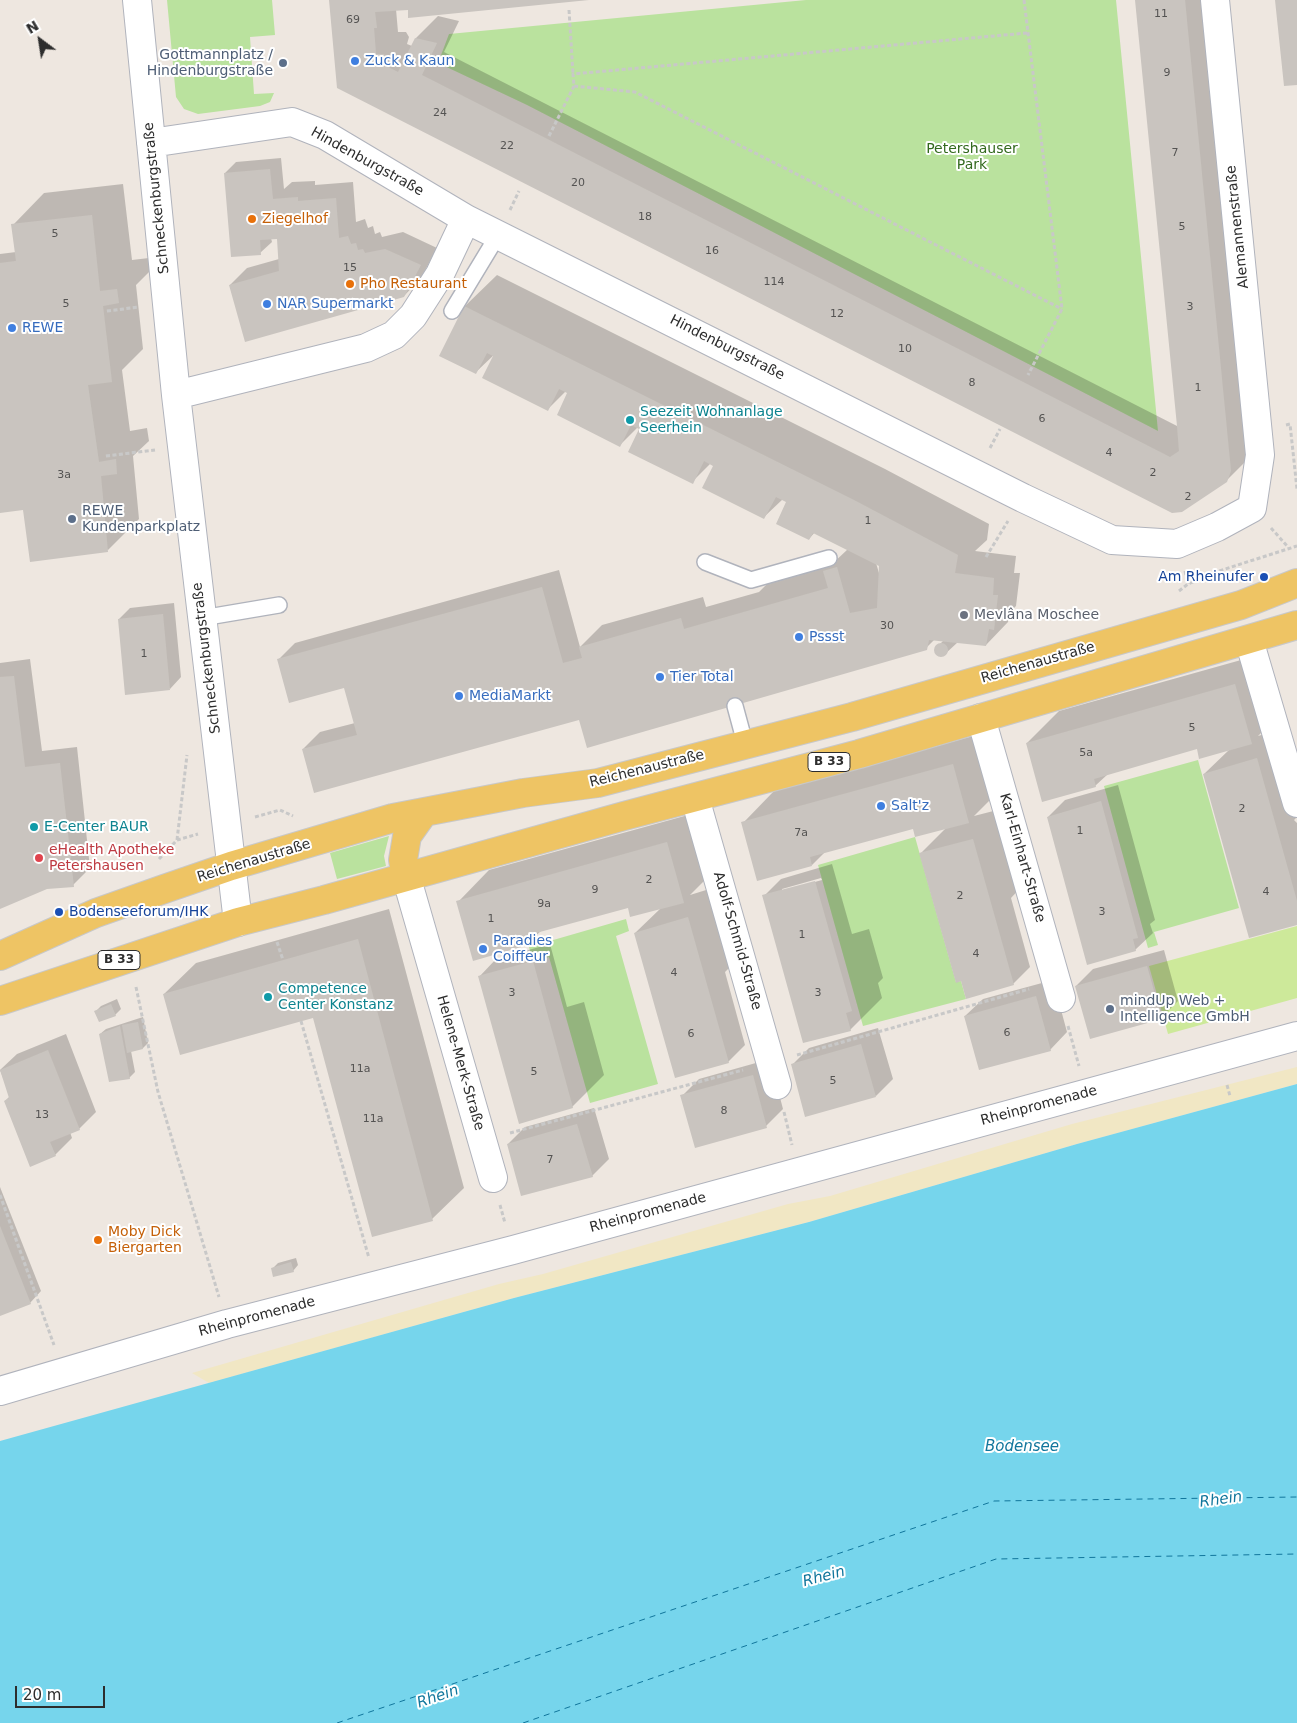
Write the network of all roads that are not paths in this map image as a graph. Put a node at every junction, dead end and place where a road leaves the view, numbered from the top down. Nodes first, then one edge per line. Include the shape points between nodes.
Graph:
1 (137, 0) edge
2 (1215, 0) edge
3 (151, 142) junction
4 (466, 219) junction
5 (498, 235) junction
6 (452, 311) dead end
7 (176, 395) junction
8 (1260, 455) joint
9 (829, 558) dead end
10 (705, 562) dead end
11 (1297, 583) edge
12 (279, 605) dead end
13 (202, 618) junction
14 (1297, 625) edge
15 (1249, 640) junction
16 (735, 706) dead end
17 (982, 718) junction
18 (745, 743) junction
19 (1289, 743) edge
20 (695, 798) junction
21 (1297, 804) edge
22 (424, 812) junction
23 (231, 866) junction
24 (406, 876) junction
25 (238, 922) junction
26 (0, 956) edge
27 (1061, 998) road end
28 (0, 1001) edge
29 (1297, 1036) edge
30 (774, 1074) road end
31 (493, 1178) road end
32 (0, 1391) edge

1 - 3 street, Schneckenburgstraße
2 - 8 street, Alemannenstraße
3 - 4 street, Hindenburgstraße via 292,122 325,135
3 - 7 street, Schneckenburgstraße
4 - 5 street, Hindenburgstraße
4 - 7 street via 440,274 413,316 394,335 366,348
5 - 6 lane
5 - 8 street, Hindenburgstraße via 1112,540 1177,544 1252,508
7 - 13 street, Schneckenburgstraße
9 - 10 lane via 751,580
11 - 18 main road, Reichenaustraße via 1241,605 852,717
12 - 13 lane
13 - 23 street, Schneckenburgstraße
14 - 15 main road, B 33
15 - 17 main road, B 33
15 - 19 street
16 - 18 lane
17 - 20 main road, B 33
17 - 27 street, Karl-Einhart-Straße
18 - 22 main road, Reichenaustraße via 598,783
19 - 21 street
20 - 24 main road, B 33
20 - 30 street, Adolf-Schmid-Straße
22 - 23 main road, Reichenaustraße
22 - 24 main road via 407,836 403,860
23 - 25 street, Schneckenburgstraße
23 - 26 main road, Reichenaustraße via 96,913
24 - 25 main road, B 33
24 - 31 street, Helene-Merk-Straße
25 - 28 main road, B 33
29 - 32 street, Rheinpromenade via 512,1250 227,1324

